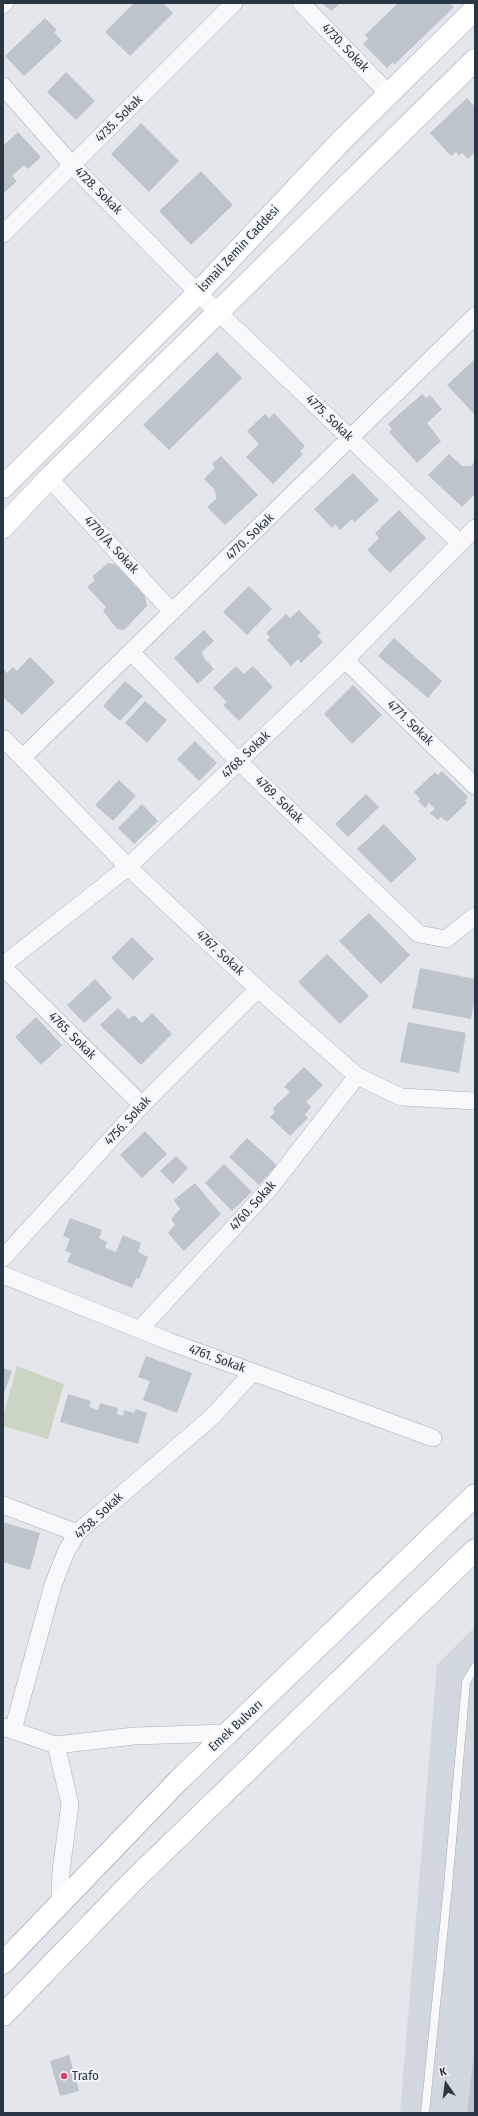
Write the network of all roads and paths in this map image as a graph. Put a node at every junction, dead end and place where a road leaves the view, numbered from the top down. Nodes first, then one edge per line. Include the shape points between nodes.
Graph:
1 (5, 3) edge
2 (234, 3) edge
3 (302, 3) edge
4 (3, 5) edge
5 (475, 9) edge
6 (475, 60) edge
7 (3, 86) edge
8 (389, 94) junction
9 (72, 165) junction
10 (3, 234) edge
11 (198, 293) junction
12 (220, 312) junction
13 (475, 316) edge
14 (350, 438) junction
15 (49, 478) junction
16 (3, 487) edge
17 (3, 527) edge
18 (475, 528) edge
19 (460, 543) junction
20 (172, 612) junction
21 (131, 652) junction
22 (345, 660) junction
23 (3, 738) edge
24 (23, 757) junction
25 (239, 762) junction
26 (475, 786) edge
27 (128, 867) junction
28 (475, 916) edge
29 (3, 966) edge
30 (258, 989) junction
31 (357, 1076) junction
32 (475, 1101) edge
33 (142, 1105) junction
34 (3, 1258) edge
35 (3, 1275) edge
36 (140, 1329) junction
37 (253, 1372) junction
38 (433, 1438) dead end
39 (475, 1495) edge
40 (3, 1505) edge
41 (77, 1533) junction
42 (475, 1550) edge
43 (475, 1667) edge
44 (8, 1729) edge
45 (228, 1733) junction
46 (56, 1745) junction
47 (60, 1903) junction
48 (3, 1963) edge
49 (3, 2015) edge
50 (425, 2113) edge

1 - 4 street
2 - 9 street, 4735. Sokak
3 - 8 street, 4730. Sokak
5 - 8 main road, İsmail Zemin Caddesi
6 - 12 main road
7 - 9 street, 4728. Sokak
8 - 11 main road, İsmail Zemin Caddesi via 342,140
9 - 10 street, 4735. Sokak
9 - 11 street, 4728. Sokak
11 - 12 street, 4775. Sokak
11 - 16 main road, İsmail Zemin Caddesi
12 - 14 street, 4775. Sokak
12 - 15 main road
13 - 14 street, 4770. Sokak
14 - 19 street, 4775. Sokak
14 - 20 street, 4770. Sokak
15 - 17 main road
15 - 20 street, 4770/A. Sokak
18 - 19 street, 4768. Sokak
19 - 22 street, 4768. Sokak
20 - 21 street, 4770. Sokak
21 - 24 street, 4770. Sokak
21 - 25 street, 4769. Sokak
22 - 25 street, 4768. Sokak
22 - 26 street, 4771. Sokak
23 - 24 street, 4767. Sokak
24 - 27 street, 4767. Sokak
25 - 27 street, 4768. Sokak
25 - 28 street, 4769. Sokak via 419,934 446,939
27 - 29 street, 4768. Sokak
27 - 30 street, 4767. Sokak
29 - 33 street, 4765. Sokak
30 - 31 street, 4767. Sokak
30 - 33 street, 4756. Sokak
31 - 32 street, 4767. Sokak via 401,1097
31 - 36 street, 4760. Sokak via 270,1188
33 - 34 street, 4756. Sokak
35 - 36 street, 4761. Sokak
36 - 37 street, 4761. Sokak
37 - 38 street, 4761. Sokak
37 - 41 street, 4758. Sokak via 212,1417
39 - 45 main road, Emek Bulvarı
40 - 41 street
41 - 44 street, 4758. Sokak via 66,1552 54,1584
42 - 49 main road via 135,1879
43 - 50 lane via 466,1682
44 - 46 street
45 - 46 street via 134,1736
45 - 47 main road, Emek Bulvarı
46 - 47 street via 70,1804 61,1871
47 - 48 main road, Emek Bulvarı

